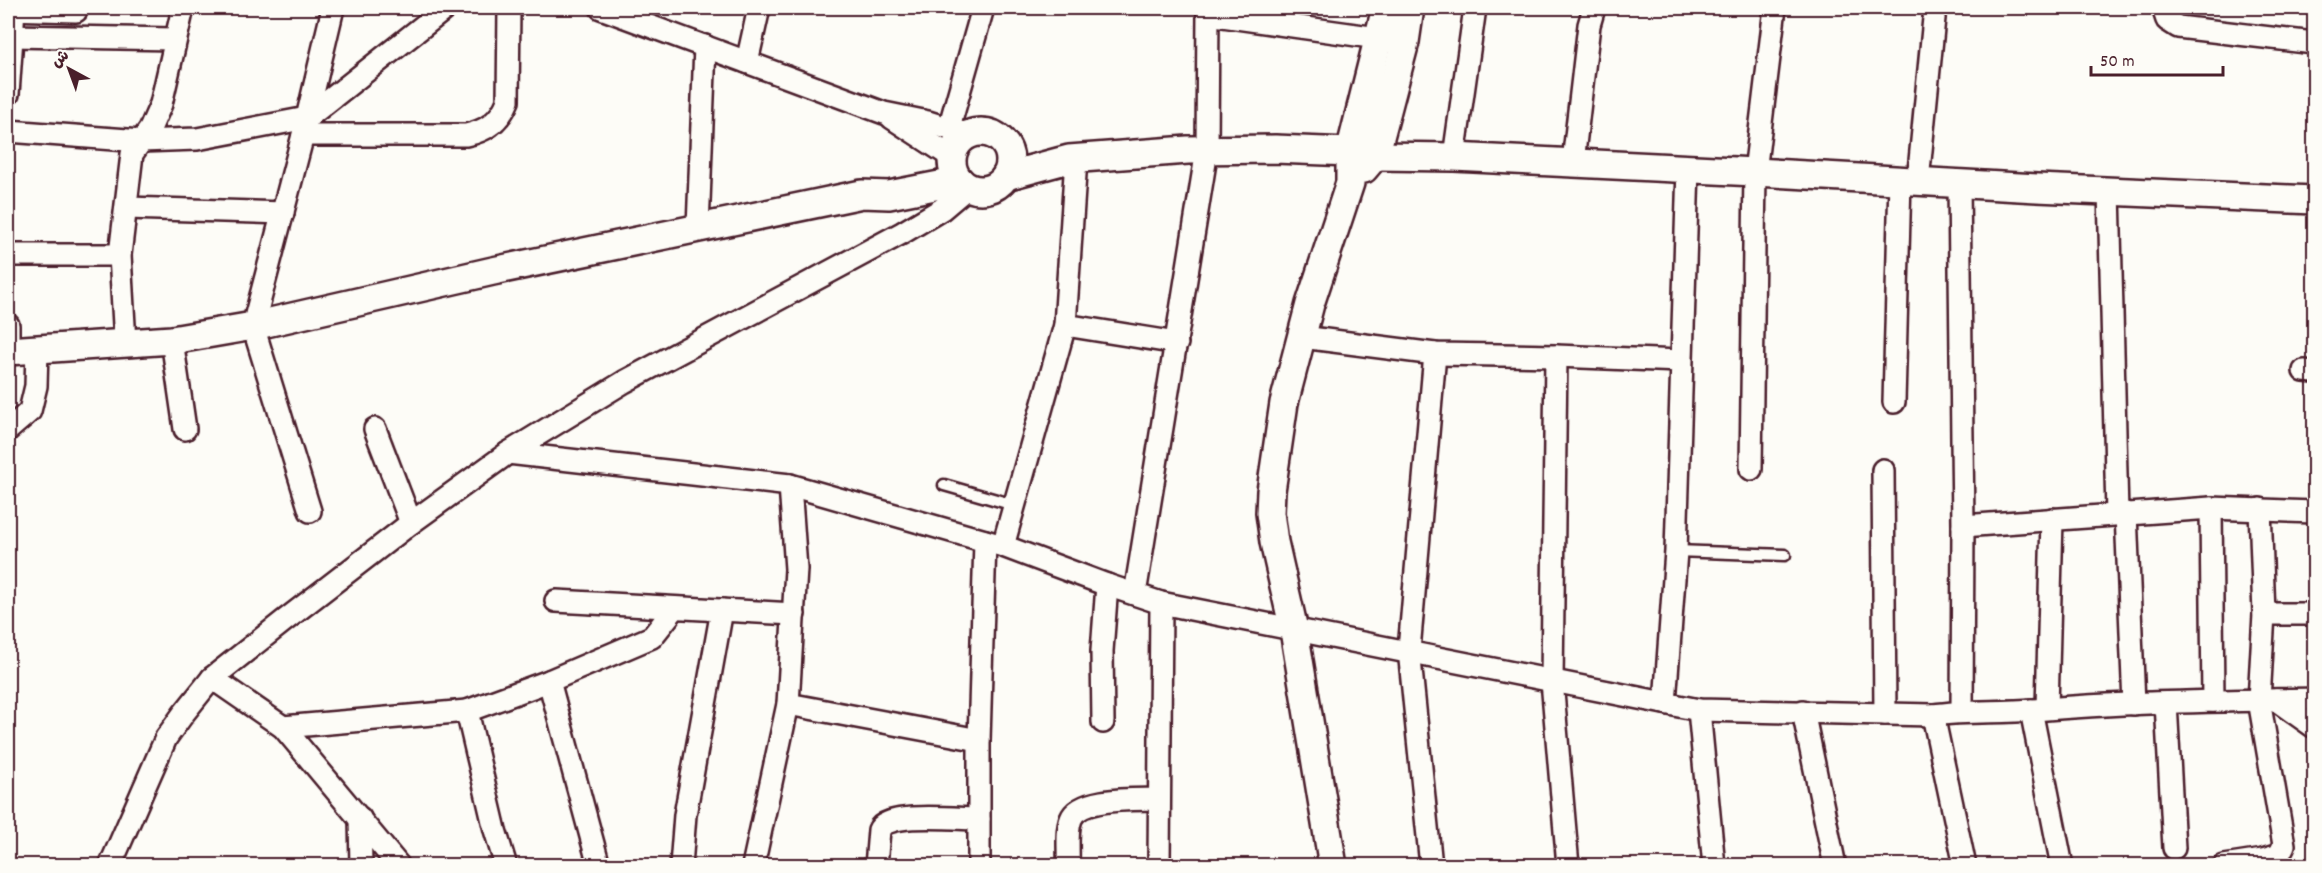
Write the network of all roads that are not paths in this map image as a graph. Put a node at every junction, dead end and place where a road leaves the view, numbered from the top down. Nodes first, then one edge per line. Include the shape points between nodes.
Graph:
1 (183, 8) edge
2 (333, 8) edge
3 (446, 8) edge
4 (510, 8) edge
5 (602, 8) edge
6 (759, 8) edge
7 (983, 8) edge
8 (1386, 8) edge
9 (1410, 8) edge
10 (1475, 8) edge
11 (1594, 8) edge
12 (1775, 8) edge
13 (1935, 8) edge
14 (2163, 8) edge
15 (11, 9) edge
16 (76, 9) edge
17 (1208, 11) edge
18 (12, 36) junction
19 (78, 37) junction
20 (174, 39) junction
21 (1392, 40) junction
22 (2314, 43) edge
23 (705, 46) junction
24 (747, 62) junction
25 (8, 93) edge
26 (884, 113) junction
27 (305, 126) junction
28 (8, 131) edge
29 (959, 132) junction
30 (141, 141) junction
31 (1004, 143) junction
32 (1207, 150) junction
33 (1363, 154) junction
34 (1454, 157) junction
35 (1073, 159) junction
36 (1572, 162) junction
37 (1688, 168) junction
38 (958, 172) junction
39 (1755, 172) junction
40 (1006, 176) junction
41 (1909, 180) junction
42 (1959, 184) junction
43 (2109, 190) junction
44 (2314, 200) edge
45 (127, 207) junction
46 (283, 213) junction
47 (698, 228) junction
48 (8, 255) edge
49 (120, 255) junction
50 (1065, 325) junction
51 (253, 326) junction
52 (1302, 337) junction
53 (172, 340) junction
54 (8, 342) edge
55 (124, 343) junction
56 (1177, 343) junction
57 (37, 350) junction
58 (1435, 354) junction
59 (1556, 356) junction
60 (1682, 361) junction
61 (1894, 402) dead end
62 (185, 429) dead end
63 (375, 429) dead end
64 (8, 430) edge
65 (508, 453) junction
66 (1751, 469) dead end
67 (1883, 470) dead end
68 (790, 484) junction
69 (944, 485) dead end
70 (1014, 505) junction
71 (2211, 508) junction
72 (2260, 509) junction
73 (310, 511) dead end
74 (2314, 512) edge
75 (2122, 514) junction
76 (2052, 519) junction
77 (411, 523) junction
78 (1963, 526) junction
79 (994, 544) junction
80 (1676, 552) junction
81 (1785, 555) dead end
82 (1107, 585) junction
83 (1135, 594) junction
84 (556, 601) dead end
85 (1161, 603) junction
86 (675, 608) junction
87 (722, 610) junction
88 (794, 614) junction
89 (2264, 614) junction
90 (2314, 614) edge
91 (1294, 630) junction
92 (1409, 650) junction
93 (212, 678) junction
94 (549, 681) junction
95 (1552, 681) junction
96 (2314, 699) edge
97 (2267, 700) junction
98 (2213, 701) junction
99 (1665, 703) junction
100 (2166, 703) junction
101 (788, 704) junction
102 (2134, 704) junction
103 (2039, 709) junction
104 (1698, 710) junction
105 (467, 711) junction
106 (1803, 711) junction
107 (1962, 711) junction
108 (1885, 714) junction
109 (1933, 715) junction
110 (1103, 722) dead end
111 (283, 727) junction
112 (2314, 727) edge
113 (979, 740) junction
114 (1159, 799) junction
115 (360, 818) junction
116 (979, 819) junction
117 (2174, 848) dead end
118 (116, 864) edge
119 (1568, 865) edge
120 (362, 866) edge
121 (399, 866) edge
122 (506, 866) edge
123 (599, 866) edge
124 (681, 866) edge
125 (753, 866) edge
126 (876, 866) edge
127 (979, 866) edge
128 (1068, 866) edge
129 (1159, 866) edge
130 (1333, 866) edge
131 (1431, 866) edge
132 (1560, 866) edge
133 (1714, 866) edge
134 (1834, 866) edge
135 (1965, 866) edge
136 (2062, 866) edge
137 (2224, 866) edge

1 - 20 street
2 - 27 street
3 - 27 street
4 - 27 street via 508,101 502,115 489,126 466,135
5 - 23 street
6 - 24 street
7 - 29 street
8 - 21 street
9 - 21 street
10 - 34 street
11 - 36 street
12 - 39 street
13 - 41 street
14 - 22 street via 2167,20 2178,27
15 - 16 street
15 - 18 street
16 - 19 street
17 - 21 street
17 - 32 street
18 - 19 street
18 - 25 street
19 - 20 street
20 - 30 street via 161,104
21 - 33 street
23 - 24 street
23 - 47 street
24 - 26 street
26 - 29 street
26 - 38 street
27 - 30 street via 197,139
27 - 46 street
28 - 30 street
29 - 31 street via 988,133
29 - 38 street
30 - 45 street via 132,154
31 - 35 street
31 - 40 street via 1010,157
32 - 33 street
32 - 35 street
32 - 56 street
33 - 34 street
33 - 52 street via 1350,183
34 - 36 street
35 - 40 street
35 - 50 street
36 - 37 street
37 - 39 street
37 - 60 street
38 - 40 street via 982,190 1000,183
38 - 47 street via 888,195 862,194
38 - 65 street via 942,209 624,382
39 - 41 street
39 - 66 street
41 - 42 street
41 - 61 street
42 - 43 street
42 - 78 street
43 - 44 street
43 - 75 street
45 - 46 street
45 - 49 street
46 - 51 street
47 - 51 street
48 - 49 street
49 - 55 street
50 - 56 street
50 - 70 street
51 - 53 street
51 - 73 street
52 - 58 street
52 - 91 street via 1284,403 1270,513
53 - 55 street
53 - 62 street
54 - 57 street
55 - 57 street
56 - 83 street
57 - 64 street via 36,386 30,411
58 - 59 street
58 - 92 street
59 - 60 street
59 - 95 street
60 - 80 street
63 - 77 street
65 - 68 street
65 - 77 street
67 - 108 street
68 - 79 street
68 - 88 street via 796,568
69 - 70 lane
70 - 79 street
71 - 72 street
71 - 75 street
71 - 98 street
72 - 74 street
72 - 89 street
75 - 76 street
75 - 102 street
76 - 78 street
76 - 103 street
77 - 93 street
78 - 107 street
79 - 82 street
79 - 113 street
80 - 81 lane
80 - 99 street
82 - 83 street
82 - 110 street via 1102,651
83 - 85 street
84 - 86 street
85 - 91 street
85 - 114 street
86 - 87 street
86 - 94 street via 652,637
87 - 88 street
87 - 124 street via 685,815
88 - 101 street
89 - 90 street
89 - 97 street
91 - 92 street
91 - 130 street
92 - 95 street
92 - 131 street
93 - 111 street
93 - 118 street via 166,738
94 - 105 street
94 - 123 street
95 - 99 street
95 - 119 street
96 - 97 street
97 - 98 street
97 - 112 street
97 - 137 street via 2284,845 2279,855
98 - 100 street
99 - 104 street
100 - 102 street
100 - 117 street
101 - 113 street
101 - 125 street
102 - 103 street
103 - 107 street
103 - 136 street
104 - 106 street
104 - 133 street
105 - 111 street
105 - 122 street
106 - 108 street
106 - 134 street
107 - 109 street
108 - 109 street
109 - 135 street
111 - 115 street
113 - 116 street
114 - 128 street via 1094,802 1073,813
114 - 129 street
115 - 120 street
115 - 121 street
116 - 126 street via 902,818 886,822 879,830
116 - 127 street
119 - 132 street

